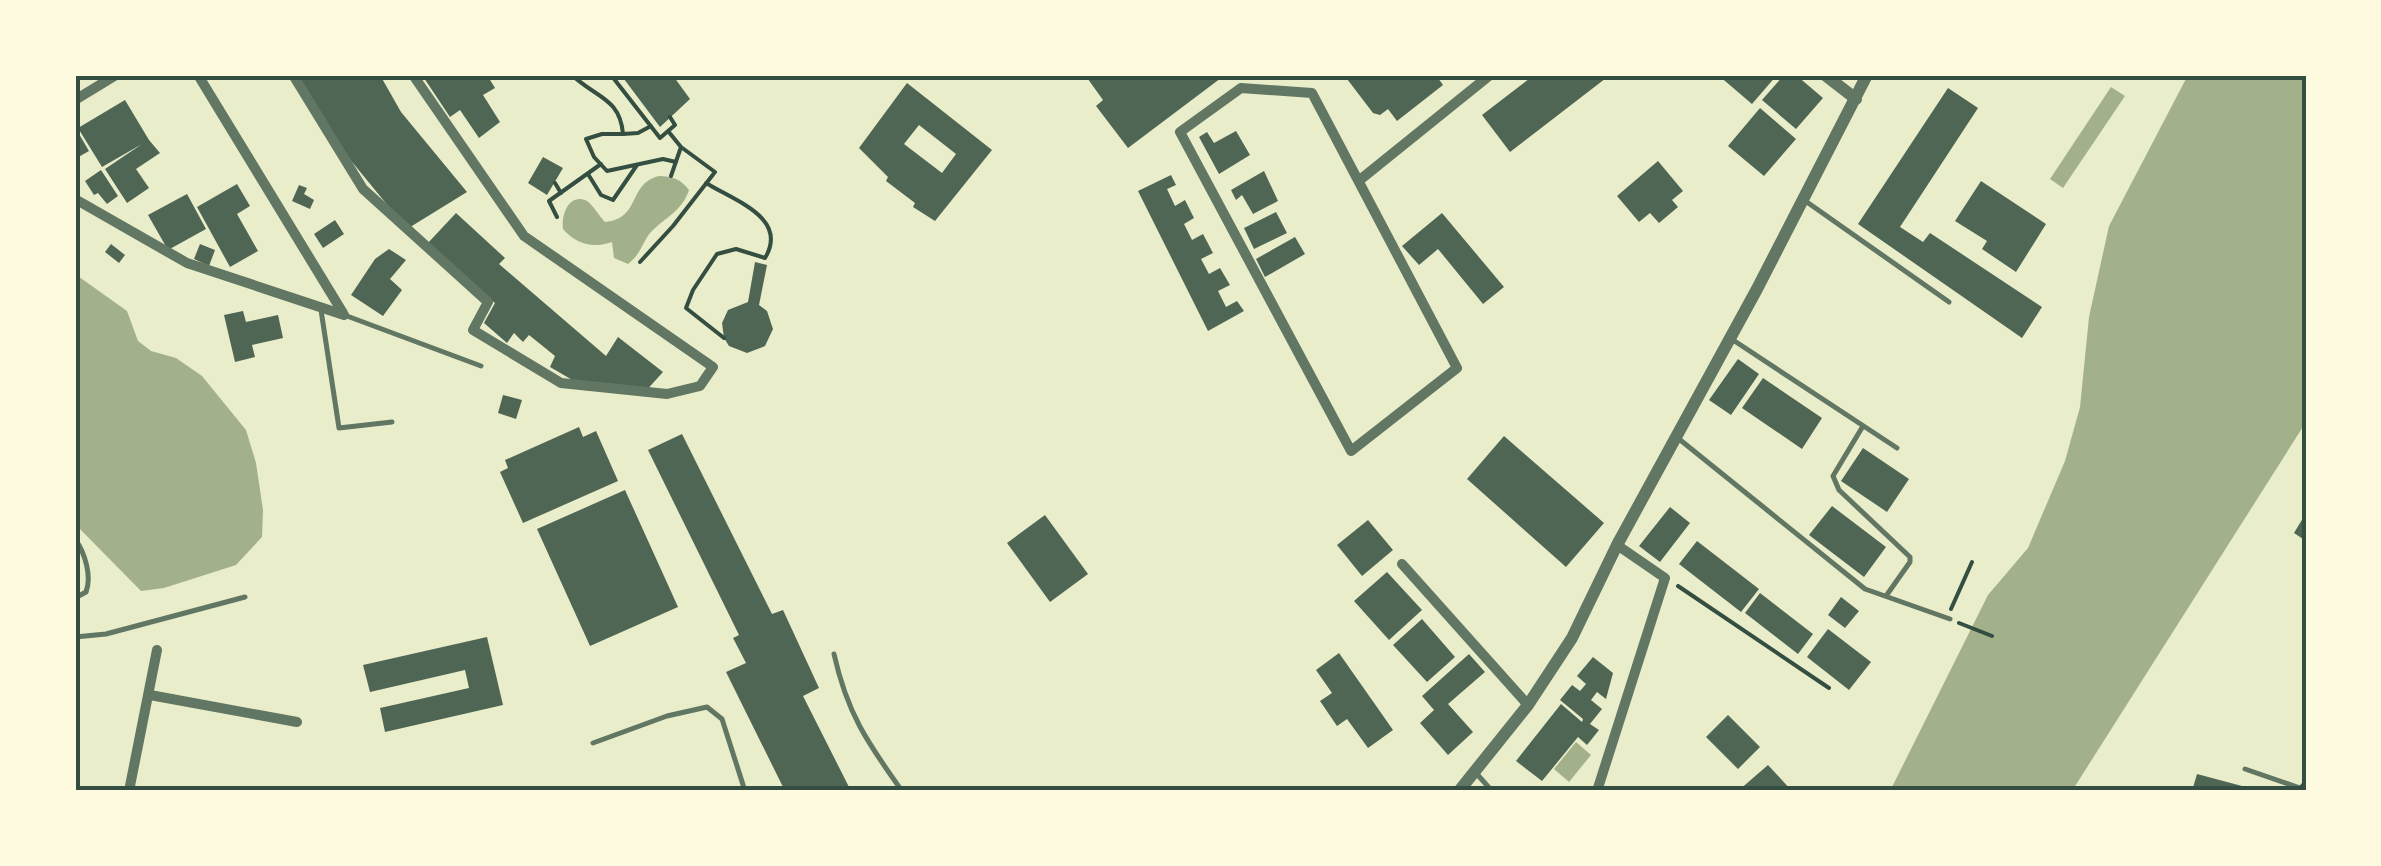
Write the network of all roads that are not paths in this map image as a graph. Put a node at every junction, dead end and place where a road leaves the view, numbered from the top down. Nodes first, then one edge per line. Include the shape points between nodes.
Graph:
1 (116, 75) edge
2 (198, 75) edge
3 (292, 75) edge
4 (414, 75) edge
5 (1490, 75) edge
6 (1825, 75) edge
7 (1866, 75) edge
8 (1856, 99) junction
9 (75, 100) edge
10 (1360, 180) junction
11 (75, 200) edge
12 (1804, 200) junction
13 (1948, 302) dead end
14 (320, 307) junction
15 (344, 314) junction
16 (1730, 339) junction
17 (481, 366) dead end
18 (392, 422) dead end
19 (1863, 426) junction
20 (1677, 437) junction
21 (1897, 448) dead end
22 (75, 540) edge
23 (1617, 545) junction
24 (1402, 564) dead end
25 (1886, 596) junction
26 (245, 597) dead end
27 (75, 598) edge
28 (1949, 619) road end
29 (75, 638) edge
30 (157, 650) dead end
31 (834, 654) dead end
32 (150, 694) junction
33 (1528, 705) junction
34 (297, 722) dead end
35 (593, 743) dead end
36 (2245, 770) dead end
37 (1476, 774) junction
38 (2306, 790) edge
39 (130, 791) edge
40 (745, 791) edge
41 (902, 791) edge
42 (1459, 791) edge
43 (1492, 791) edge
44 (1598, 791) edge

1 - 9 street
2 - 15 street
3 - 4 street via 363,189 488,302 473,330 561,383 667,394 700,386 713,367 524,236
5 - 10 street
6 - 8 street
7 - 8 street
8 - 12 street
10 - 10 street via 1312,94 1241,88 1180,132 1351,452 1457,368
11 - 14 street via 186,263
12 - 13 lane
12 - 16 street
14 - 15 street
14 - 18 lane via 338,428
15 - 17 lane
16 - 19 lane
16 - 20 street
19 - 21 lane
19 - 25 lane via 1832,476 1910,557
20 - 23 street
20 - 25 lane via 1865,589
22 - 27 lane via 90,581
23 - 33 street via 1572,638
23 - 44 street via 1665,578
24 - 33 street
25 - 28 lane
26 - 29 lane
30 - 32 street
31 - 41 lane via 852,715
32 - 34 street
32 - 39 street
33 - 37 street
35 - 40 lane via 707,707 722,719
36 - 38 lane
37 - 42 street
37 - 43 lane

